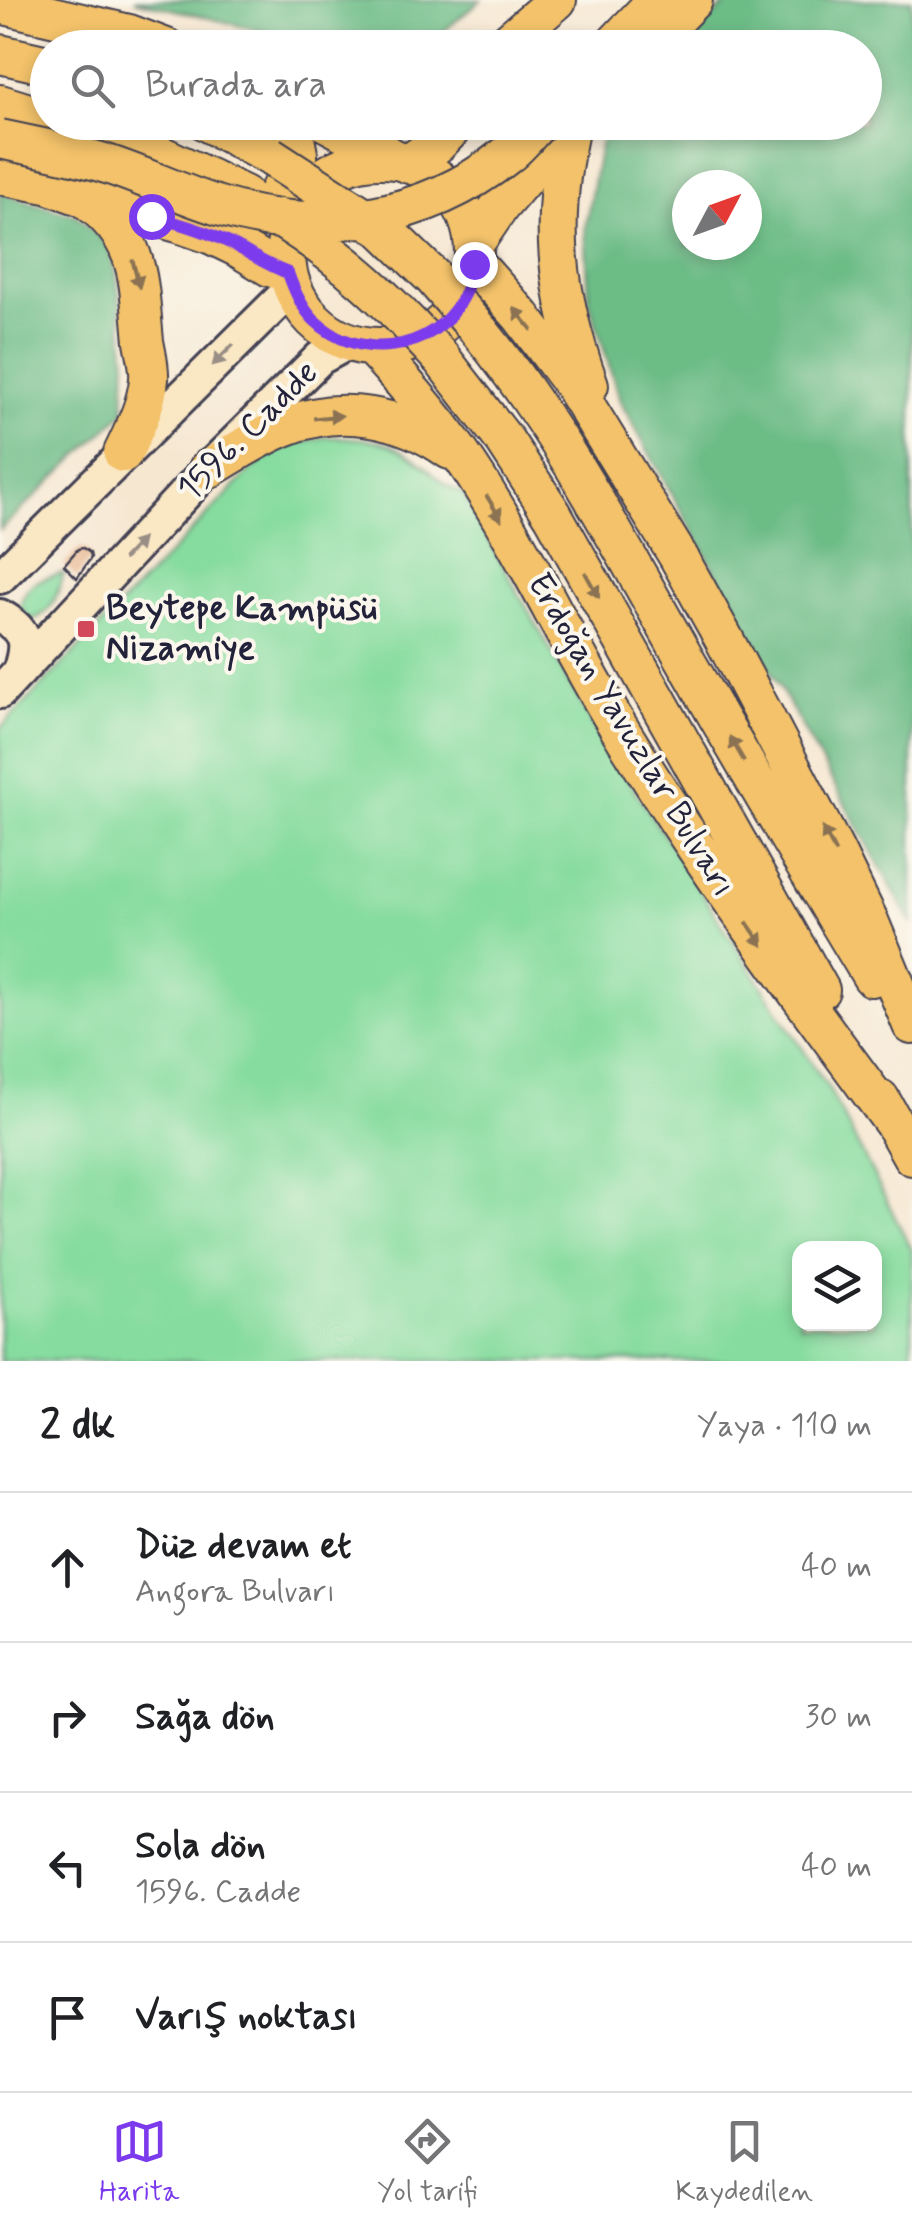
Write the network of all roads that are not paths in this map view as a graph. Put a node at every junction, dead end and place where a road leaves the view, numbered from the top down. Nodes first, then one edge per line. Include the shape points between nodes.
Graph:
1 (556, 0) edge
2 (565, 0) edge
3 (656, 0) edge
4 (694, 0) edge
5 (0, 4) edge
6 (113, 30) edge
7 (522, 30) edge
8 (539, 30) edge
9 (628, 30) edge
10 (664, 30) edge
11 (0, 54) edge
12 (30, 61) edge
13 (0, 104) edge
14 (30, 113) edge
15 (0, 139) edge
16 (114, 140) edge
17 (240, 140) edge
18 (295, 140) edge
19 (361, 140) edge
20 (442, 140) edge
21 (522, 140) edge
22 (556, 140) edge
23 (568, 140) edge
24 (403, 162) junction
25 (0, 175) edge
26 (83, 197) junction
27 (210, 234) junction
28 (474, 254) junction
29 (290, 280) junction
30 (361, 344) junction
31 (610, 444) junction
32 (123, 453) junction
33 (467, 463) junction
34 (208, 469) junction
35 (0, 576) edge
36 (0, 616) edge
37 (9, 682) edge
38 (912, 1025) edge
39 (912, 1043) edge
40 (892, 1121) junction
41 (912, 1156) edge

1 - 7 main road
2 - 8 main road
3 - 9 main road
4 - 10 main road
5 - 6 main road
11 - 12 main road
13 - 14 main road
15 - 21 main road, bridge via 98,162 221,206 312,222 388,214 427,202
16 -> 40 main road, Erdoğan Yavuzlar Bulvarı, bridge via 244,195 301,231 386,298 441,358 553,514
39 -> 17 main road, bridge via 533,401 433,277 382,229
18 - 27 main road via 298,154 272,203 237,232
19 - 24 main road
20 - 24 main road
22 - 28 main road, 1596. Cadde via 500,206
23 - 31 main road via 558,272 570,330
24 - 28 main road via 437,178 455,196 468,219
24 - 29 main road via 371,160 323,178 292,220 286,245
25 - 26 main road
26 - 27 main road
26 -> 32 main road via 125,238 142,297 150,378
27 - 29 main road
28 - 30 main road, 1596. Cadde via 461,302 444,322 398,346
31 -> 28 main road via 574,385
29 - 30 main road via 315,320
29 -> 32 main road, 1596. Cadde
30 - 33 main road, Erdoğan Yavuzlar Bulvarı via 418,400
30 - 34 main road, 1596. Cadde via 320,358
38 -> 31 main road via 869,920 802,787
32 - 35 main road, 1596. Cadde
34 -> 33 main road via 286,426 334,414 395,422
33 -> 40 main road, Erdoğan Yavuzlar Bulvarı via 674,816
37 -> 34 main road, 1596. Cadde
36 - 37 main road via 24,637 26,651
40 - 41 main road, Erdoğan Yavuzlar Bulvarı

